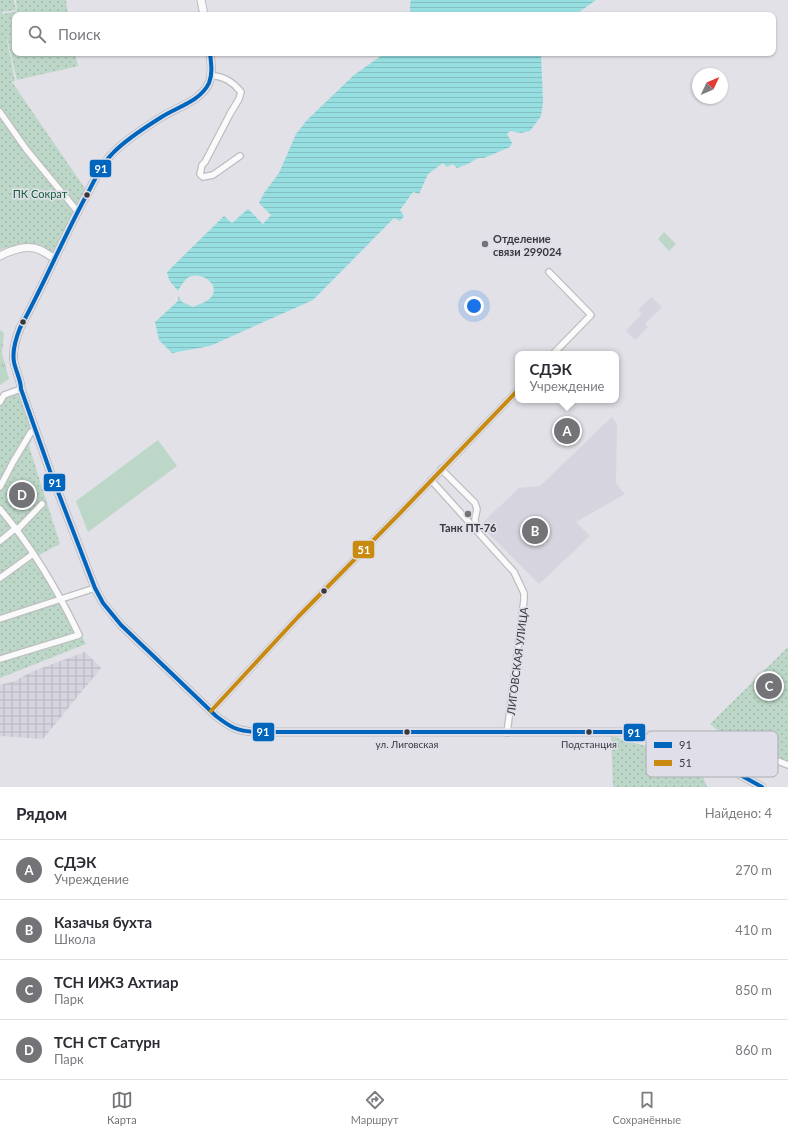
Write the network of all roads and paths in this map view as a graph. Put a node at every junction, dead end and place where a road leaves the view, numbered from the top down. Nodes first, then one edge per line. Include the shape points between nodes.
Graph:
1 (201, 0) edge
2 (203, 12) edge
3 (210, 56) edge
4 (211, 76) junction
5 (0, 112) edge
6 (240, 156) dead end
7 (78, 212) junction
8 (62, 244) junction
9 (40, 250) junction
10 (0, 256) edge
11 (54, 258) junction
12 (49, 270) junction
13 (548, 272) dead end
14 (556, 351) edge
15 (21, 389) junction
16 (515, 393) edge
17 (0, 402) edge
18 (36, 430) junction
19 (441, 469) junction
20 (431, 480) junction
21 (0, 487) edge
22 (42, 504) dead end
23 (0, 509) edge
24 (16, 529) junction
25 (476, 529) junction
26 (0, 541) edge
27 (32, 554) junction
28 (0, 578) edge
29 (95, 588) junction
30 (62, 599) junction
31 (0, 619) edge
32 (0, 660) edge
33 (211, 711) junction
34 (508, 733) junction
35 (646, 734) edge
36 (778, 761) edge
37 (788, 765) edge
38 (744, 777) edge
39 (762, 787) edge

1 - 2 main road
3 - 4 main road
4 - 6 street via 224,78 241,92 202,165 200,174 203,178 212,175
4 - 7 main road via 206,88 196,97 161,117 111,155 104,163
5 - 7 street via 26,149
7 - 8 main road
8 - 9 main road via 54,251
8 - 11 main road
9 - 10 main road via 29,248
9 - 11 main road
9 - 12 main road via 48,258
11 - 12 main road
12 - 15 main road via 16,338 14,360
13 - 14 street via 590,315
15 - 17 street via 4,395
15 - 18 main road
16 - 19 street
18 - 21 street via 31,432
18 - 29 main road
19 - 20 street
19 - 25 street via 475,503
20 - 25 street, ЛИГОВСКАЯ УЛИЦА
20 - 33 street via 298,616
22 - 24 street
23 - 24 street
24 - 26 street
24 - 27 street
25 - 34 street, ЛИГОВСКАЯ УЛИЦА via 514,572 524,593
27 - 28 street
27 - 30 street
29 - 30 street
29 - 33 main road via 103,603 121,625
30 - 31 street
30 - 32 street via 79,635
33 - 34 main road via 231,727 255,732
34 - 35 main road via 629,732
36 - 37 street
38 - 39 main road

